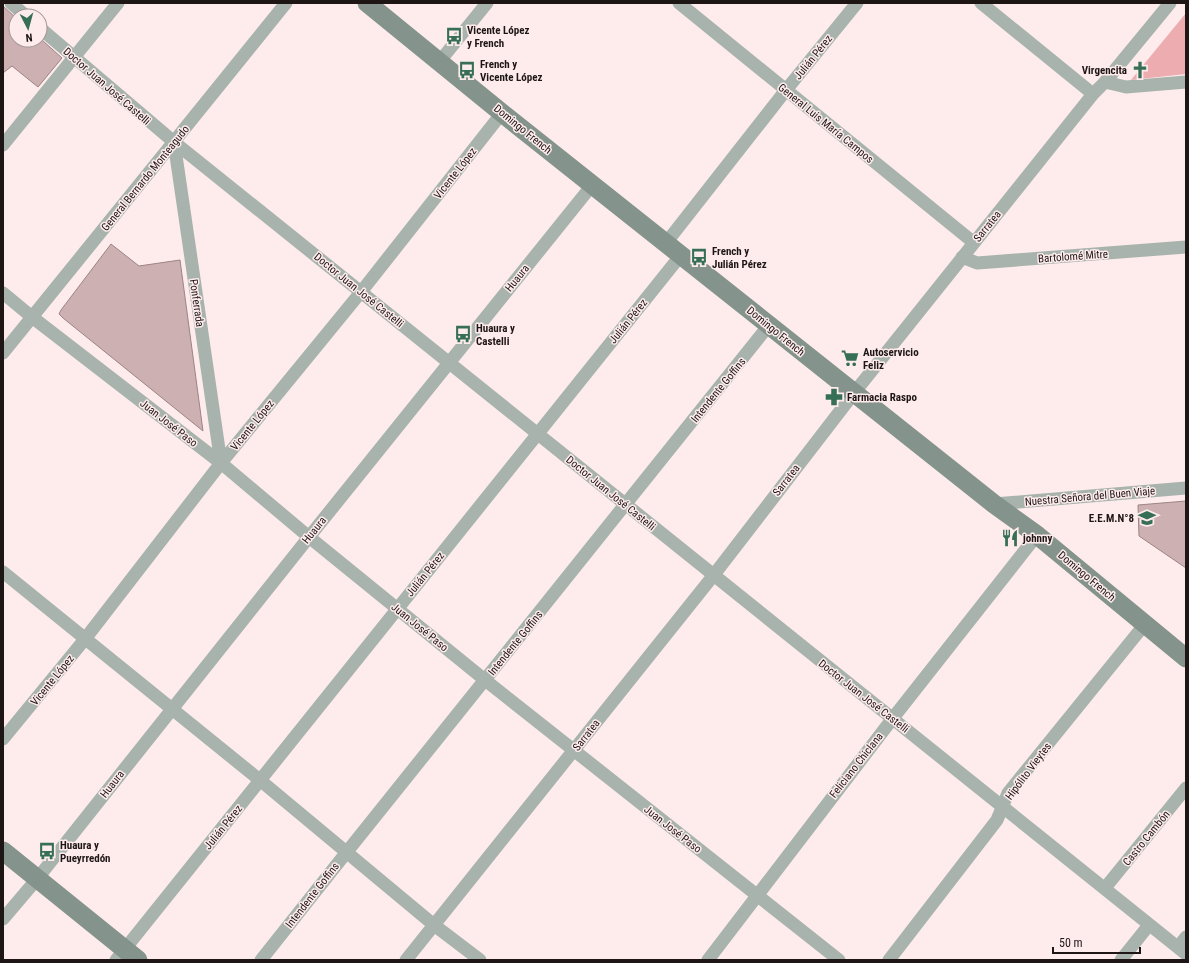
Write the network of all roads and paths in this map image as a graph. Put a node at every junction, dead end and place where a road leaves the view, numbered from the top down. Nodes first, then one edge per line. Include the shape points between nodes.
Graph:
1 (118, 3) edge
2 (286, 3) edge
3 (367, 3) edge
4 (487, 3) edge
5 (679, 3) edge
6 (857, 3) edge
7 (980, 3) edge
8 (1170, 3) edge
9 (48, 35) edge
10 (75, 57) junction
11 (440, 61) junction
12 (1105, 82) junction
13 (1186, 82) edge
14 (786, 90) junction
15 (1093, 94) junction
16 (502, 113) junction
17 (174, 142) junction
18 (3, 145) edge
19 (593, 184) junction
20 (973, 242) junction
21 (666, 243) junction
22 (1186, 247) edge
23 (681, 255) junction
24 (962, 257) junction
25 (361, 292) junction
26 (3, 293) edge
27 (32, 317) junction
28 (769, 325) junction
29 (3, 353) edge
30 (450, 363) junction
31 (854, 393) junction
32 (538, 433) junction
33 (221, 463) junction
34 (1186, 488) edge
35 (994, 504) junction
36 (626, 505) junction
37 (1037, 535) junction
38 (308, 537) junction
39 (3, 572) edge
40 (713, 576) junction
41 (397, 608) junction
42 (1144, 624) junction
43 (85, 639) junction
44 (1186, 658) edge
45 (485, 680) junction
46 (171, 709) junction
47 (893, 718) junction
48 (3, 740) edge
49 (574, 751) junction
50 (261, 781) junction
51 (1186, 788) edge
52 (1002, 807) junction
53 (3, 851) edge
54 (346, 853) junction
55 (37, 879) junction
56 (1106, 888) junction
57 (757, 895) junction
58 (3, 919) edge
59 (434, 925) junction
60 (1149, 925) junction
61 (1186, 937) edge
62 (1182, 951) edge
63 (127, 956) edge
64 (261, 960) edge
65 (406, 960) edge
66 (480, 960) edge
67 (708, 960) edge
68 (839, 960) edge
69 (889, 960) edge
70 (1121, 960) edge

1 - 10 street
2 - 17 street, General Bernardo Monteagudo
3 - 11 street, Domingo French
4 - 11 street
5 - 14 street, General Luis María Campos
6 - 14 street, Julián Pérez
7 - 15 street
8 - 12 street, Sarratea
9 - 10 street, Doctor Juan José Castelli
10 - 17 street, Doctor Juan José Castelli
10 - 18 street
11 - 16 street, Domingo French
12 - 13 street via 1126,86
12 - 15 street, Sarratea
14 - 20 street, General Luis María Campos
14 - 21 street, Julián Pérez
15 - 20 street, Sarratea
16 - 19 street, Domingo French
16 - 25 street, Vicente López
17 - 25 street, Doctor Juan José Castelli
17 - 27 street, General Bernardo Monteagudo
17 - 33 street, Ponferrada
19 - 21 street, Domingo French
19 - 30 street, Huaura
20 - 24 street, Sarratea
21 - 23 street, Domingo French
22 - 24 street, Bartolomé Mitre via 977,263
23 - 28 street, Domingo French
23 - 32 street, Julián Pérez
24 - 31 street, Sarratea
25 - 30 street, Doctor Juan José Castelli
25 - 33 street, Vicente López
26 - 27 street, Juan José Paso
27 - 29 street, General Bernardo Monteagudo
27 - 33 street, Juan José Paso
28 - 31 street, Domingo French
28 - 36 street, Intendente Goffins
30 - 32 street, Doctor Juan José Castelli
30 - 38 street, Huaura
31 - 35 street, Domingo French
31 - 40 street, Sarratea
32 - 36 street, Doctor Juan José Castelli
32 - 41 street, Julián Pérez
33 - 38 street, Juan José Paso
33 - 43 street, Vicente López
34 - 35 street, Nuestra Señora del Buen Viaje
35 - 37 street, Domingo French
36 - 40 street, Doctor Juan José Castelli
36 - 45 street, Intendente Goffins
37 - 42 street, Domingo French
37 - 47 street, Feliciano Chiclana
38 - 41 street, Juan José Paso
38 - 46 street, Huaura
39 - 43 street
40 - 47 street, Doctor Juan José Castelli
40 - 49 street, Sarratea
41 - 45 street, Juan José Paso
41 - 50 street, Julián Pérez
42 - 44 street, Domingo French
42 - 52 street, Hipólito Vieytes via 1008,793
43 - 46 street
43 - 48 street, Vicente López
45 - 49 street, Juan José Paso
45 - 54 street, Intendente Goffins
46 - 50 street
46 - 55 street, Huaura
47 - 52 street, Doctor Juan José Castelli
47 - 57 street, Feliciano Chiclana
49 - 57 street, Juan José Paso
49 - 59 street, Sarratea
50 - 54 street
50 - 63 street, Julián Pérez
51 - 56 street, Castro Cambón
52 - 56 street, Doctor Juan José Castelli
52 - 69 street, Hipólito Vieytes via 997,820
53 - 55 street
54 - 59 street
54 - 64 street, Intendente Goffins
55 - 58 street, Huaura
55 - 63 street
56 - 60 street, Doctor Juan José Castelli
57 - 67 street, Feliciano Chiclana
57 - 68 street, Juan José Paso
59 - 65 street, Sarratea
59 - 66 street
60 - 62 street, Doctor Juan José Castelli
60 - 70 street
61 - 62 street

